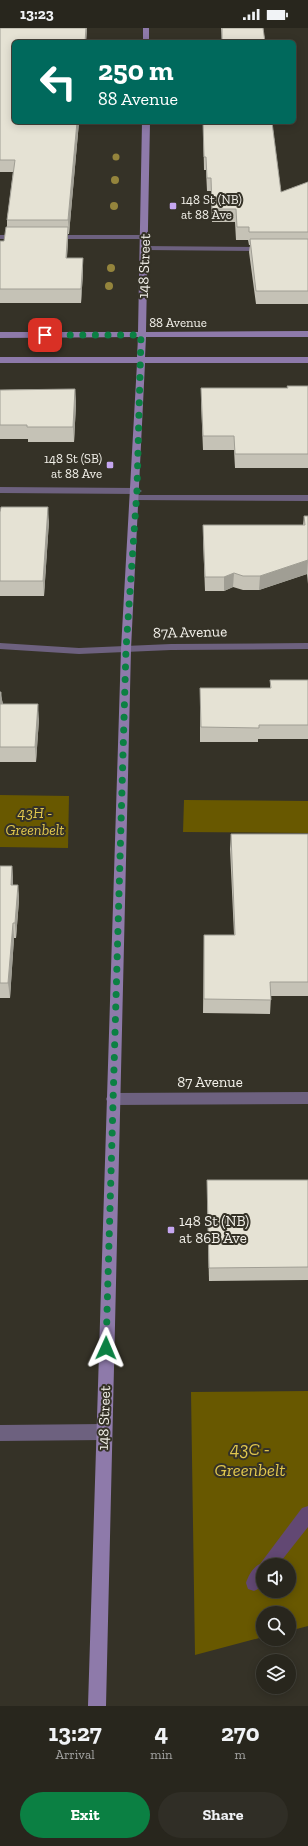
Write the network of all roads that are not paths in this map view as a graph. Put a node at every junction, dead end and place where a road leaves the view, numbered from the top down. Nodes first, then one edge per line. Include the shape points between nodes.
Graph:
1 (146, 28) edge
2 (146, 40) edge
3 (146, 124) edge
4 (0, 237) edge
5 (30, 237) edge
6 (45, 237) edge
7 (145, 237) junction
8 (145, 248) junction
9 (277, 249) edge
10 (308, 334) edge
11 (0, 335) edge
12 (141, 335) junction
13 (0, 360) edge
14 (308, 360) edge
15 (140, 361) junction
16 (0, 490) edge
17 (136, 494) junction
18 (308, 498) edge
19 (0, 646) edge
20 (308, 646) edge
21 (126, 649) junction
22 (308, 1098) edge
23 (113, 1099) junction
24 (104, 1432) junction
25 (0, 1433) edge
26 (97, 1706) edge

1 - 2 street
3 - 7 street, 148 Street
4 - 5 street
6 - 7 street
7 - 8 street, 148 Street
8 - 9 street
8 - 12 street, 148 Street
10 - 12 street, 88 Avenue
11 - 12 street, 88 Avenue
12 - 15 street, 148 Street
13 - 15 street
14 - 15 street
15 - 17 street, 148 Street
16 - 17 street
17 - 18 street
17 - 21 street, 148 Street
19 - 21 street, 87A Avenue via 79,651
20 - 21 street, 87A Avenue
21 - 23 street, 148 Street
22 - 23 street, 87 Avenue
23 - 24 street, 148 Street
24 - 25 street
24 - 26 street, 148 Street

